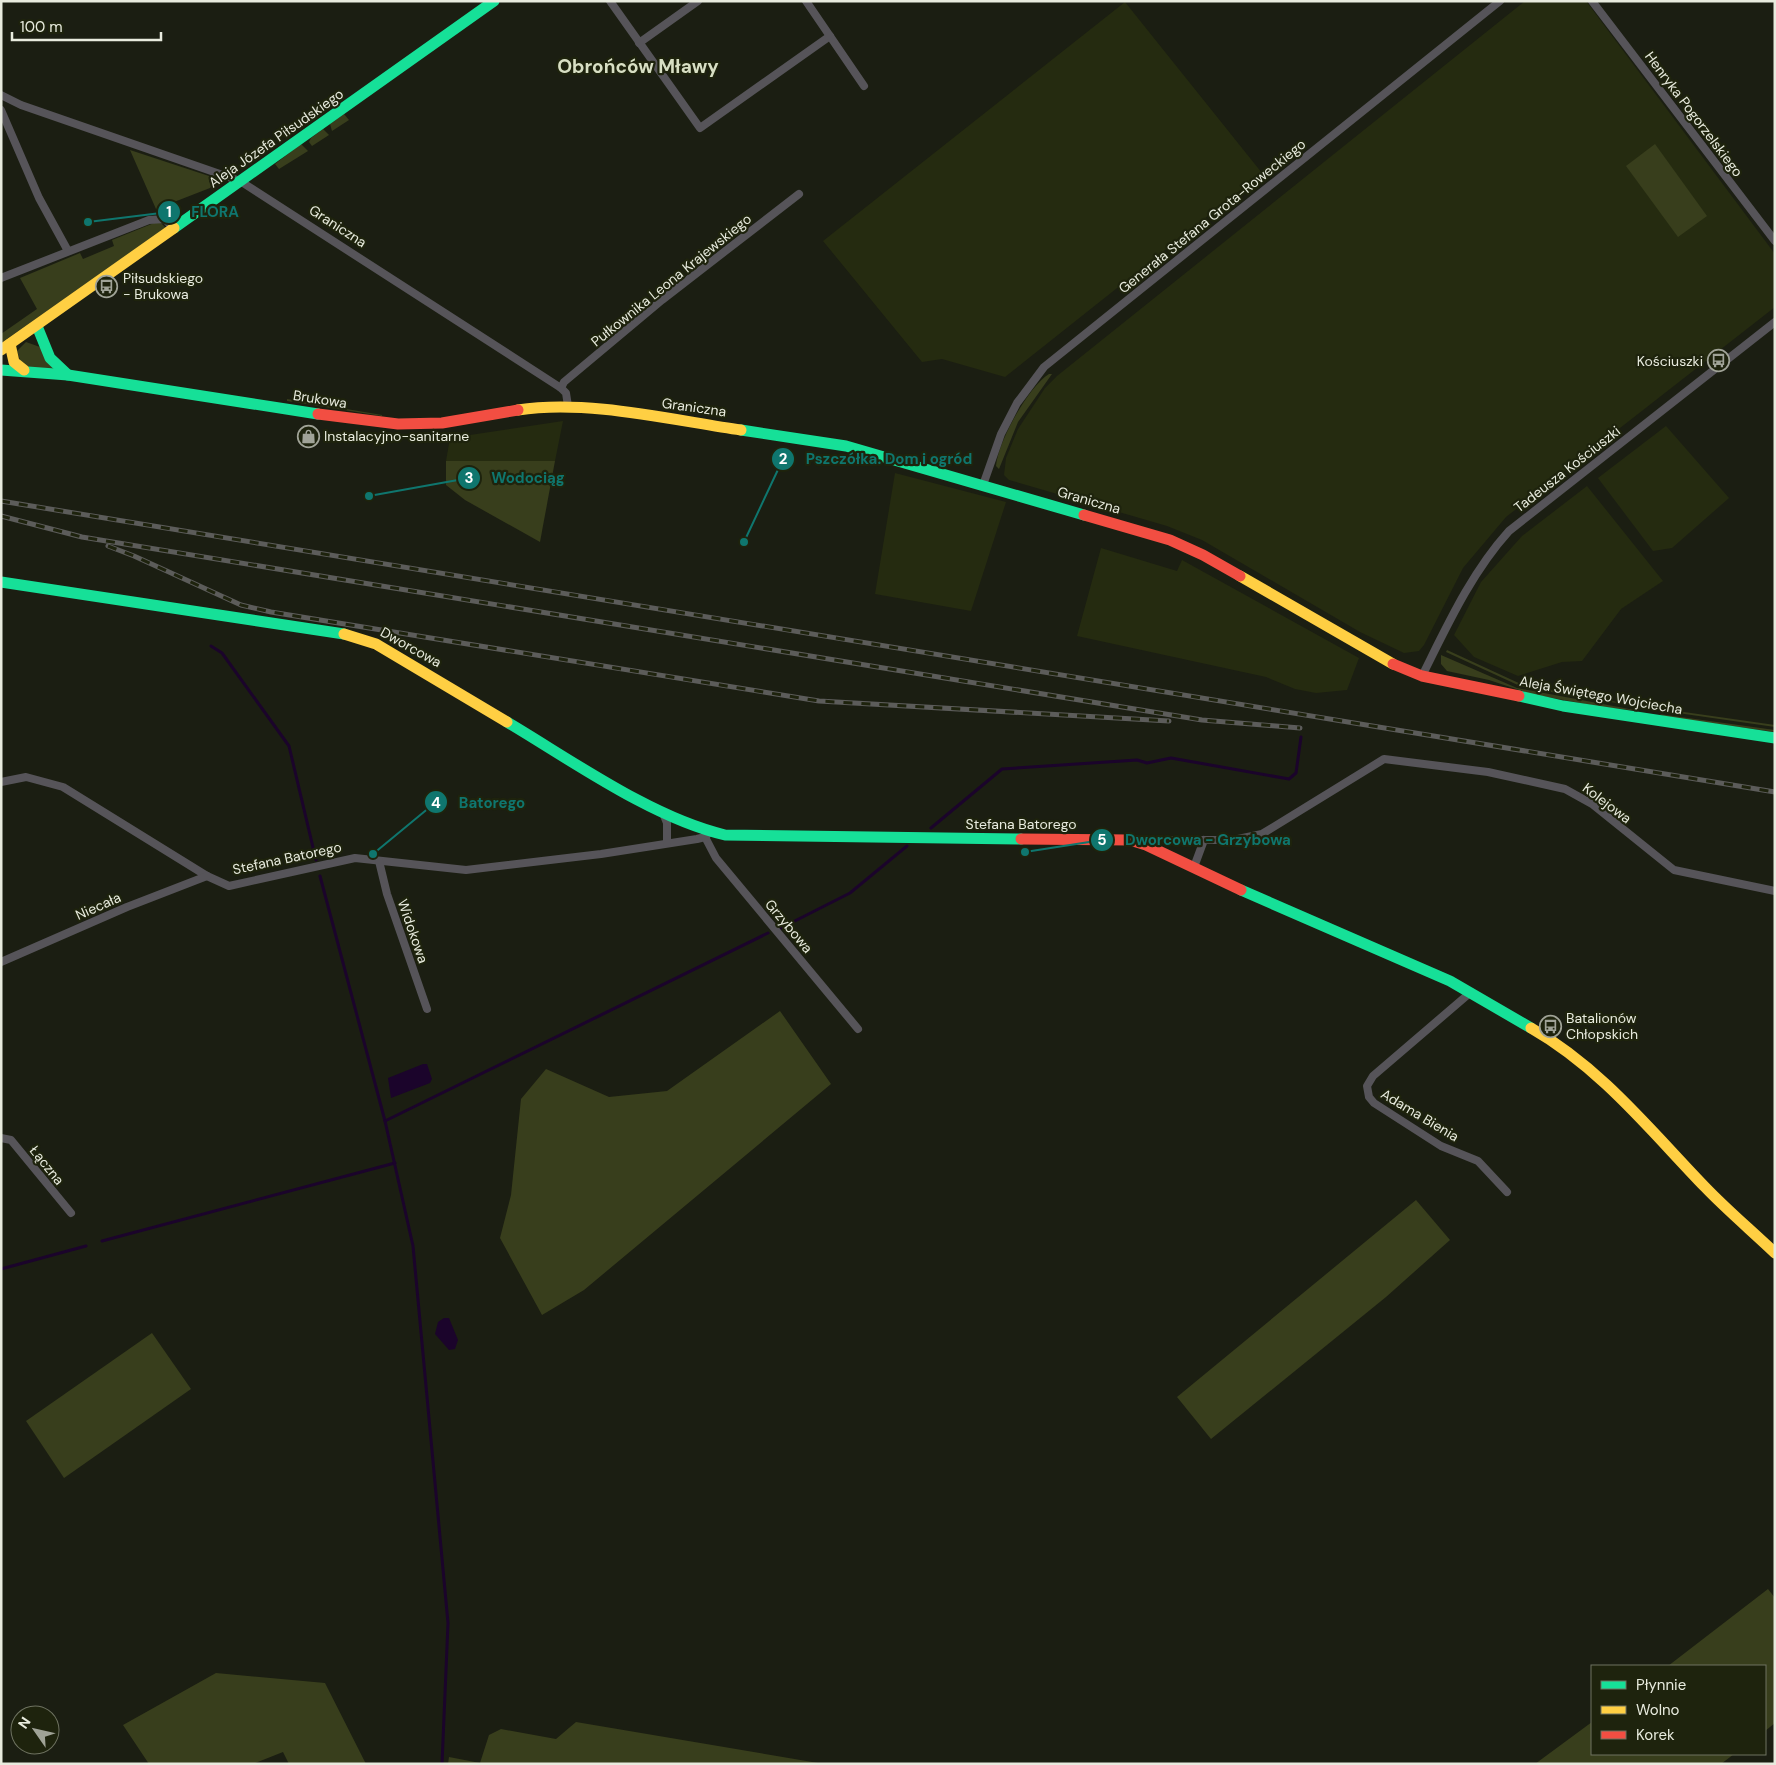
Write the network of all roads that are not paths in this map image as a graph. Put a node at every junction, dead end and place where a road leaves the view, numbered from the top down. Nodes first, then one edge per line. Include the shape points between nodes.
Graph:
1 (494, 1) edge
2 (610, 1) edge
3 (698, 1) edge
4 (806, 1) edge
5 (1500, 1) edge
6 (1592, 1) edge
7 (830, 36) junction
8 (639, 43) junction
9 (864, 86) dead end
10 (1, 95) edge
11 (1, 110) edge
12 (240, 181) junction
13 (799, 194) dead end
14 (174, 229) junction
15 (1775, 241) edge
16 (68, 251) junction
17 (1, 278) edge
18 (1775, 322) edge
19 (36, 326) junction
20 (5, 347) edge
21 (1, 370) edge
22 (24, 370) junction
23 (68, 375) junction
24 (561, 388) junction
25 (568, 406) junction
26 (983, 485) junction
27 (1, 582) edge
28 (1422, 676) junction
29 (1775, 738) edge
30 (1384, 759) joint
31 (1, 782) edge
32 (663, 813) junction
33 (707, 835) junction
34 (1204, 840) junction
35 (667, 843) junction
36 (1146, 844) junction
37 (379, 861) junction
38 (1194, 867) junction
39 (207, 876) junction
40 (1775, 891) edge
41 (1, 962) edge
42 (1471, 992) junction
43 (427, 1009) dead end
44 (858, 1029) dead end
45 (1, 1138) edge
46 (1507, 1192) dead end
47 (71, 1213) dead end
48 (1775, 1253) edge

1 - 12 street, Aleja Józefa Piłsudskiego
2 - 8 street
3 - 8 street
4 - 7 street
5 - 26 street, Generała Stefana Grota-Roweckiego via 1044,367 1017,403 1001,434
6 - 15 street, Henryka Pogorzelskiego
7 - 8 street via 700,128
7 - 9 street
10 - 12 street, Graniczna via 21,105
11 - 16 street via 39,198
12 - 14 street, Aleja Józefa Piłsudskiego
12 - 24 street, Graniczna
13 - 24 street, Pułkownika Leona Krajewskiego via 662,300 564,382
14 - 16 street via 165,219 159,218
14 - 19 street, Aleja Józefa Piłsudskiego
16 - 17 street
18 - 28 street, Tadeusza Kościuszki via 1509,531 1472,582
19 - 20 street, Aleja Józefa Piłsudskiego
19 - 23 street via 50,358
20 - 22 street via 14,362
21 - 22 street, Brukowa
22 - 23 street, Brukowa
23 - 25 street, Brukowa via 398,424 442,423 521,409
24 - 25 street via 566,393
25 - 26 street, Graniczna via 846,446
26 - 28 street, Graniczna via 1170,540 1402,669
27 - 32 street, Dworcowa via 340,633 376,644
28 - 29 street, Aleja Świętego Wojciecha via 1562,706
30 - 34 street, Stefana Batorego via 1262,834 1233,840
30 - 40 street, Kolejowa via 1488,772 1565,789 1592,804 1674,870
31 - 39 street, Stefana Batorego via 26,777 63,787
32 - 33 street, Dworcowa
32 - 35 street via 667,823
33 - 35 street, Stefana Batorego
33 - 36 street, Stefana Batorego via 1130,840
33 - 44 street, Grzybowa via 716,858
34 - 36 street, Stefana Batorego via 1157,840
34 - 38 street
35 - 37 street, Stefana Batorego via 466,870
36 - 38 street
37 - 39 street, Stefana Batorego via 355,858 229,886
37 - 43 street, Widokowa via 387,894
38 - 42 street
39 - 41 street, Niecała
42 - 46 street, Adama Bienia via 1373,1076 1367,1086 1368,1092 1374,1104 1384,1111 1441,1146 1478,1161
42 - 48 street via 1545,1036 1594,1072 1707,1189
45 - 47 street, Łączna via 11,1140

